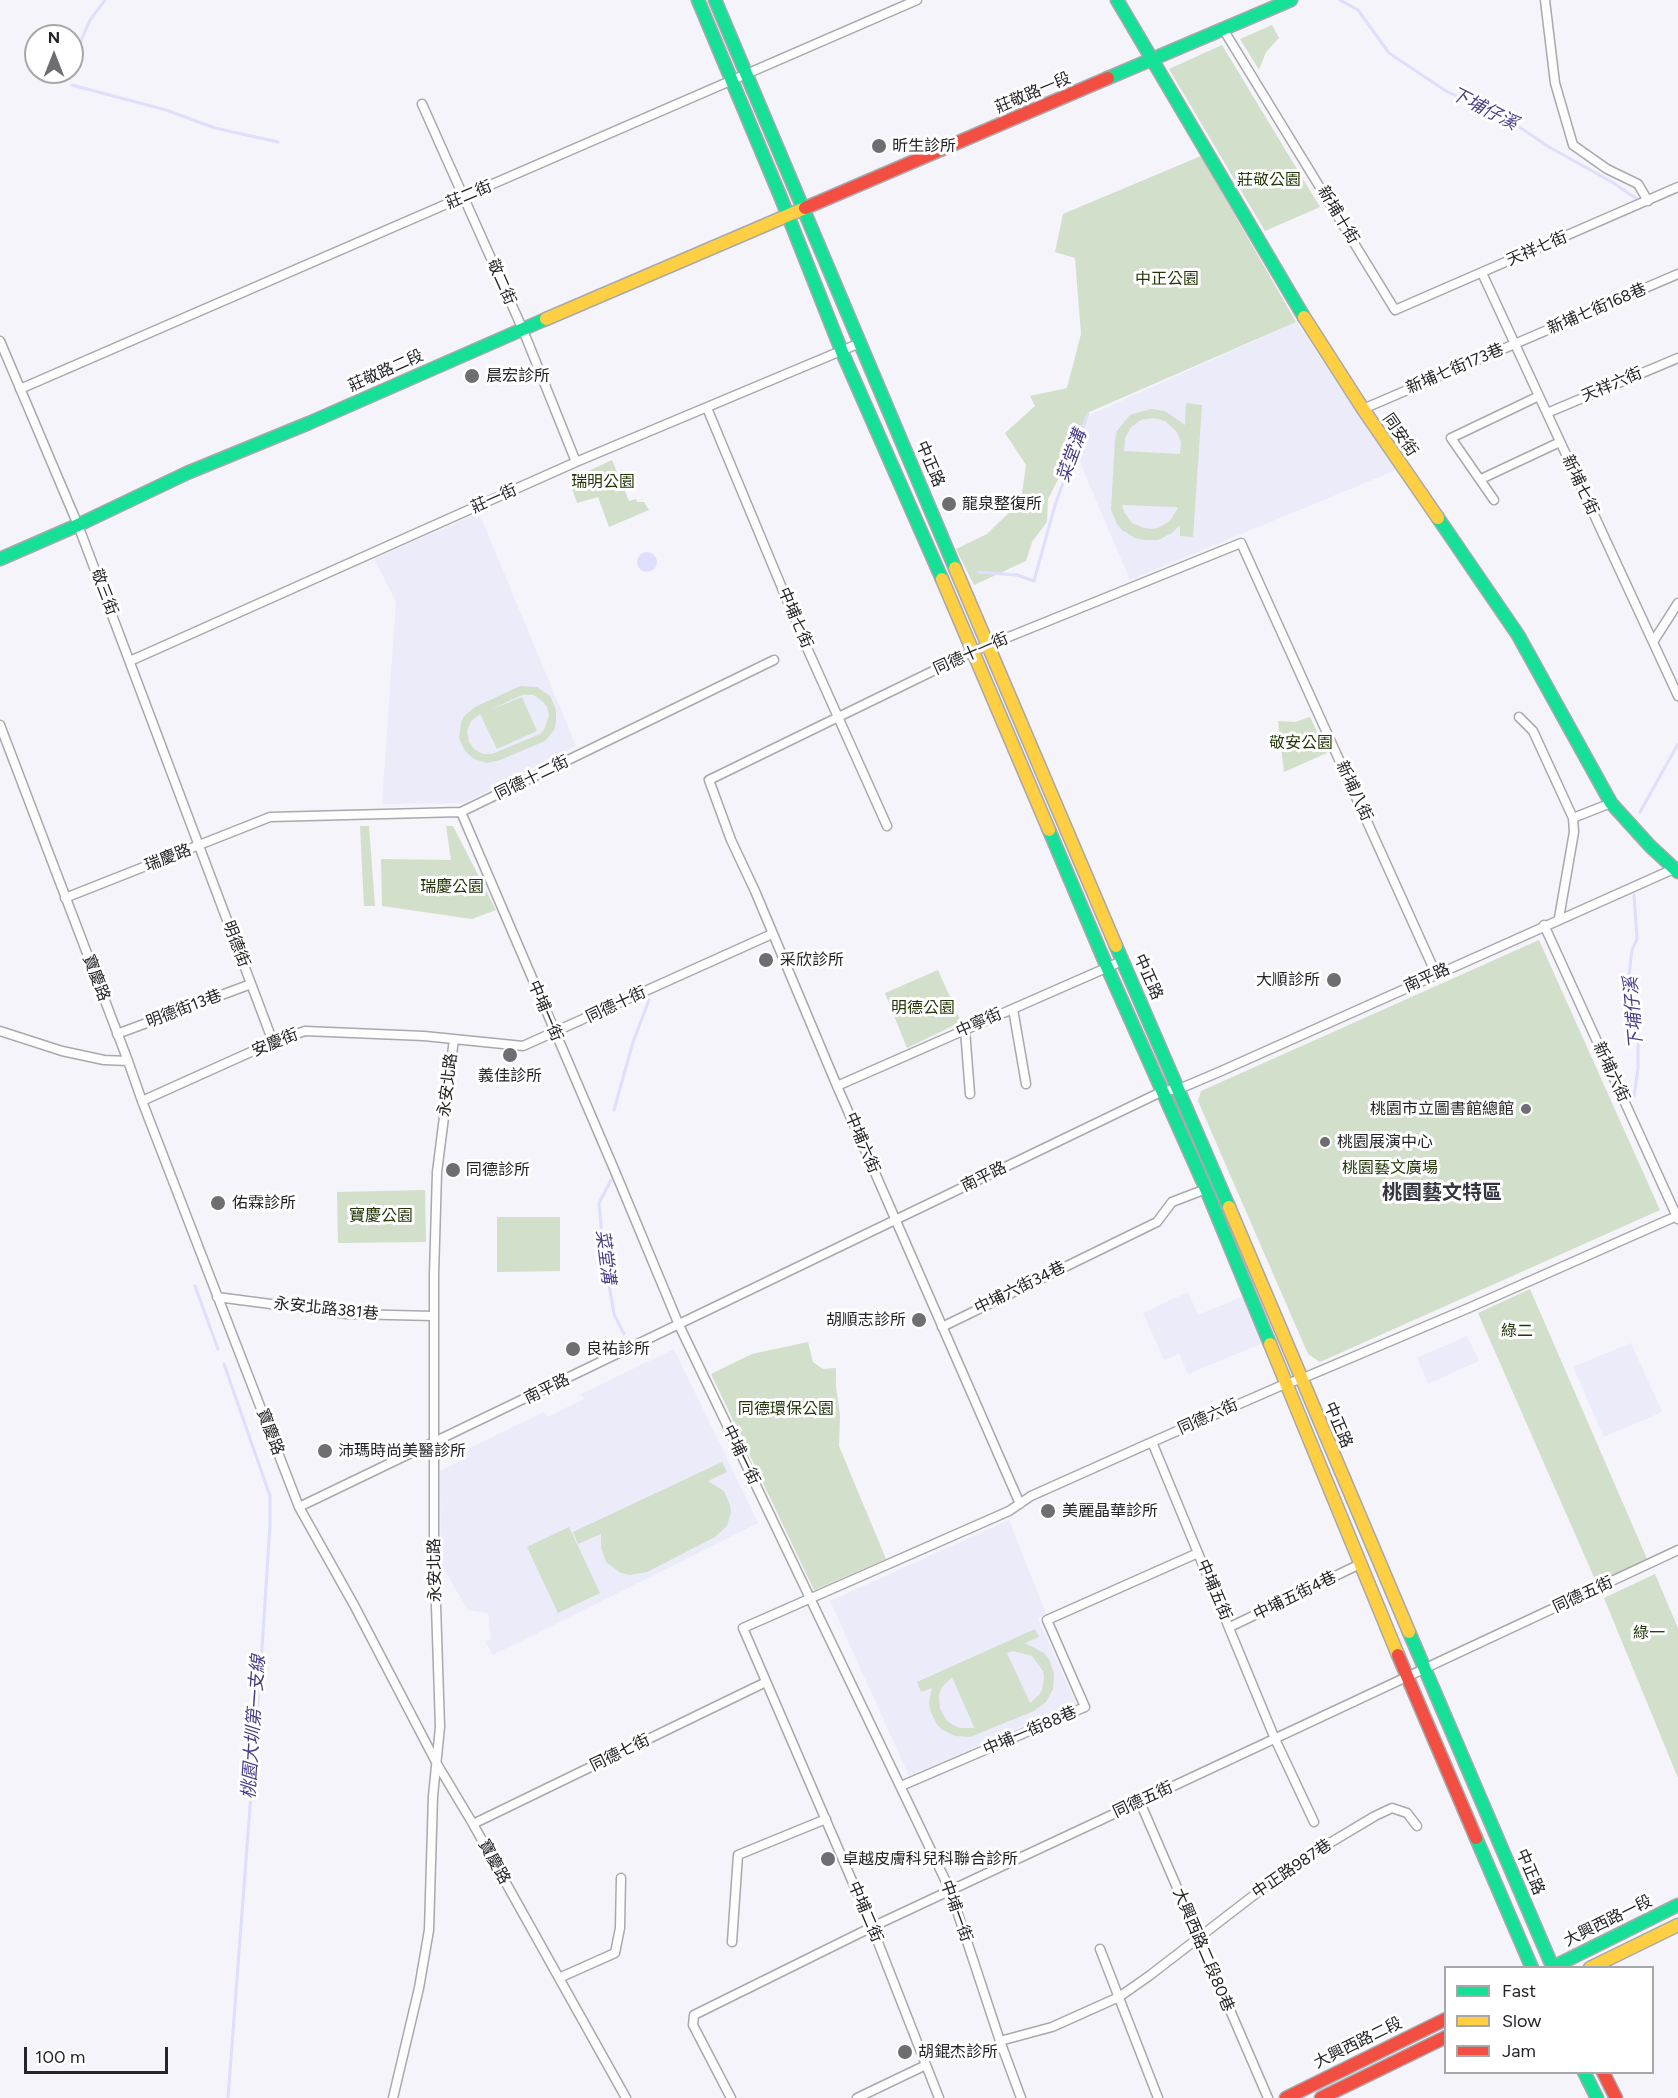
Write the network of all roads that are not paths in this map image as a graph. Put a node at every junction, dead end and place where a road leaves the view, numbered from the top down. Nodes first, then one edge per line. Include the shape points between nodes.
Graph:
1 (698, 0) edge
2 (715, 0) edge
3 (917, 0) edge
4 (1117, 0) edge
5 (1291, 0) edge
6 (1545, 0) edge
7 (1223, 29) junction
8 (1152, 59) junction
9 (746, 74) junction
10 (732, 80) junction
11 (422, 104) dead end
12 (1678, 187) edge
13 (464, 197) junction
14 (1646, 201) junction
15 (805, 210) junction
16 (788, 217) junction
17 (1482, 273) junction
18 (1678, 274) edge
19 (1395, 310) joint
20 (523, 330) junction
21 (0, 341) edge
22 (860, 343) junction
23 (1515, 344) junction
24 (842, 352) junction
25 (1678, 358) edge
26 (20, 389) junction
27 (1539, 396) junction
28 (707, 408) junction
29 (1363, 409) junction
30 (1547, 413) junction
31 (1560, 442) junction
32 (576, 462) junction
33 (1480, 479) junction
34 (1494, 500) dead end
35 (78, 525) junction
36 (1241, 543) joint
37 (0, 559) edge
38 (1678, 603) edge
39 (1653, 642) junction
40 (989, 646) junction
41 (974, 651) junction
42 (774, 660) dead end
43 (130, 661) junction
44 (1678, 696) edge
45 (1519, 717) dead end
46 (838, 718) junction
47 (0, 725) edge
48 (709, 780) joint
49 (1611, 803) junction
50 (461, 812) junction
51 (270, 817) joint
52 (1573, 818) junction
53 (887, 826) dead end
54 (198, 846) junction
55 (1677, 869) edge
56 (65, 898) junction
57 (1559, 918) junction
58 (1544, 925) junction
59 (772, 934) junction
60 (1122, 960) junction
61 (1107, 967) junction
62 (1436, 974) junction
63 (251, 984) junction
64 (1013, 1009) junction
65 (965, 1030) junction
66 (0, 1031) edge
67 (117, 1034) junction
68 (555, 1034) junction
69 (454, 1039) junction
70 (273, 1042) junction
71 (128, 1061) junction
72 (1026, 1084) dead end
73 (837, 1086) junction
74 (1179, 1089) junction
75 (1163, 1091) junction
76 (970, 1094) dead end
77 (142, 1101) junction
78 (1206, 1189) junction
79 (1677, 1218) edge
80 (895, 1221) junction
81 (217, 1297) junction
82 (434, 1316) junction
83 (679, 1325) junction
84 (942, 1327) junction
85 (1301, 1379) junction
86 (1285, 1384) junction
87 (1152, 1442) junction
88 (433, 1444) junction
89 (1020, 1504) junction
90 (299, 1507) junction
91 (1678, 1550) edge
92 (1198, 1553) junction
93 (1360, 1564) junction
94 (810, 1599) junction
95 (1230, 1627) junction
96 (743, 1628) joint
97 (1425, 1668) junction
98 (1407, 1677) junction
99 (766, 1682) junction
100 (1275, 1739) junction
101 (437, 1764) junction
102 (901, 1786) junction
103 (1140, 1802) junction
104 (826, 1819) junction
105 (1314, 1822) dead end
106 (473, 1824) junction
107 (1417, 1826) dead end
108 (621, 1878) dead end
109 (950, 1890) junction
110 (1678, 1905) edge
111 (1678, 1925) edge
112 (872, 1927) junction
113 (1198, 1938) junction
114 (732, 1942) dead end
115 (1100, 1949) dead end
116 (1531, 1966) edge
117 (1552, 1966) edge
118 (1554, 1966) edge
119 (1594, 1966) edge
120 (560, 1978) junction
121 (1119, 1997) junction
122 (1444, 2020) edge
123 (1444, 2038) edge
124 (1000, 2041) junction
125 (926, 2065) junction
126 (1584, 2074) edge
127 (1604, 2074) edge
128 (393, 2098) edge
129 (626, 2098) edge
130 (731, 2098) edge
131 (856, 2098) edge
132 (939, 2098) edge
133 (1021, 2098) edge
134 (1158, 2098) edge
135 (1268, 2098) edge
136 (1286, 2098) edge
137 (1321, 2098) edge
138 (1596, 2098) edge
139 (1616, 2098) edge

1 - 10 street, 中正路
2 - 9 street, 中正路
3 - 9 street, 莊二街
4 - 8 street, 同安街
5 - 7 street, 莊敬路一段
6 - 14 street via 1555,83 1573,145 1607,169 1638,184
7 - 8 street, 莊敬路一段
7 - 19 street, 新埔十街
8 - 15 street, 莊敬路一段
8 - 29 street, 同安街 via 1296,305
9 - 10 street, 莊二街
9 - 15 street, 中正路
10 - 13 street, 莊二街
10 - 16 street, 中正路
11 - 13 street, 敬二街
12 - 14 street, 天祥七街
13 - 20 street, 敬二街
13 - 26 street, 莊二街
14 - 17 street, 天祥七街
15 - 16 street, 莊敬路一段
15 - 22 street, 中正路
16 - 20 street, 莊敬路二段
16 - 24 street, 中正路
17 - 19 street, 天祥七街
17 - 23 street, 新埔七街
18 - 23 street, 新埔七街168巷
20 - 32 street, 敬二街
20 - 35 street, 莊敬路二段 via 187,473
21 - 26 street, 敬三街
22 - 24 street, 莊一街
22 - 40 street, 中正路
23 - 27 street, 新埔七街
23 - 29 street, 新埔七街173巷
24 - 28 street, 莊一街
24 - 41 street, 中正路
25 - 30 street, 天祥六街
26 - 35 street, 敬三街
27 - 30 street, 新埔七街
27 - 33 street via 1451,438
28 - 32 street, 莊一街
28 - 46 street, 中埔七街
29 - 49 street, 同安街 via 1518,635
30 - 31 street, 新埔七街
31 - 33 street
31 - 39 street, 新埔七街
32 - 43 street, 莊一街
33 - 34 street
35 - 37 street, 莊敬路二段
35 - 43 street, 敬三街
36 - 40 street, 同德十一街
36 - 62 street, 新埔八街
38 - 39 street
39 - 44 street, 新埔七街
40 - 41 street, 同德十一街
40 - 60 street, 中正路
41 - 46 street, 同德十一街
41 - 61 street, 中正路
42 - 50 street, 同德十二街
43 - 54 street, 敬三街
45 - 52 street via 1533,731
46 - 48 street, 同德十一街
46 - 53 street, 中埔七街
47 - 56 street, 寶慶路
48 - 59 street, 中埔六街
49 - 52 street
49 - 55 street, 同安街
50 - 51 street, 同德十二街
50 - 68 street, 中埔一街
51 - 54 street, 瑞慶路
52 - 57 street
54 - 56 street, 瑞慶路
54 - 63 street, 明德街
55 - 57 street, 南平路
56 - 67 street, 寶慶路
57 - 58 street, 南平路
58 - 62 street, 南平路
58 - 79 street, 新埔六街
59 - 68 street, 同德十街
59 - 73 street, 中埔六街
60 - 61 street, 中寧街
60 - 74 street, 中正路
61 - 64 street, 中寧街
61 - 75 street, 中正路
62 - 74 street, 南平路
63 - 67 street, 明德街13巷
63 - 70 street, 明德街
64 - 65 street, 中寧街
64 - 72 street
65 - 73 street, 中寧街
65 - 76 street
66 - 71 street via 62,1052
67 - 71 street, 寶慶路
68 - 69 street, 同德十街 via 523,1046
68 - 83 street, 中埔一街
69 - 70 street, 安慶街 via 305,1031
69 - 82 street, 永安北路 via 437,1172
70 - 77 street, 安慶街
71 - 77 street, 寶慶路
73 - 80 street, 中埔六街
74 - 75 street, 南平路
74 - 85 street, 中正路
75 - 78 street, 中正路
75 - 80 street, 南平路
77 - 81 street, 寶慶路
78 - 84 street, 中埔六街34巷 via 1172,1202 1157,1222
78 - 86 street, 中正路
79 - 85 street, 同德六街
80 - 83 street, 南平路
80 - 84 street, 中埔六街
81 - 82 street, 永安北路381巷 via 347,1314
81 - 90 street, 寶慶路
82 - 88 street, 永安北路
83 - 88 street, 南平路
83 - 94 street, 中埔一街
84 - 89 street, 中埔六街
85 - 86 street, 同德六街
85 - 97 street, 中正路
86 - 87 street, 同德六街
86 - 93 street, 中正路
87 - 89 street, 同德六街
87 - 92 street, 中埔五街
88 - 90 street, 南平路
88 - 101 street, 永安北路 via 440,1727
89 - 94 street, 同德六街
90 - 101 street, 寶慶路
91 - 97 street, 同德五街
92 - 95 street, 中埔五街
92 - 102 street, 中埔一街88巷 via 1047,1620 1085,1707
93 - 95 street, 中埔五街4巷
93 - 98 street, 中正路
94 - 96 street, 同德六街
94 - 102 street, 中埔一街
95 - 100 street, 中埔五街
96 - 99 street, 中埔二街
97 - 98 street, 同德五街
97 - 117 street, 中正路
98 - 100 street, 同德五街
98 - 116 street, 中正路
99 - 104 street, 中埔二街
99 - 106 street, 同德七街
100 - 103 street, 同德五街
100 - 105 street, 中埔五街
101 - 106 street, 寶慶路
101 - 128 street, 永安北路 via 429,1930
102 - 109 street, 中埔一街
103 - 109 street, 同德五街
103 - 113 street, 大興西路二段80巷
104 - 112 street, 中埔二街
104 - 114 street via 738,1855
106 - 120 street, 寶慶路
107 - 113 street, 中正路987巷 via 1407,1813 1392,1808 1375,1816 1293,1865
108 - 120 street via 620,1929 615,1953
109 - 112 street, 同德五街
109 - 124 street, 中埔一街
110 - 118 street, 大興西路一段
111 - 119 street, 大興西路一段
112 - 125 street, 中埔二街
112 - 130 street, 同德五街 via 694,2015 693,2025
113 - 121 street, 中正路987巷
113 - 135 street, 大興西路二段80巷
115 - 121 street
120 - 129 street, 寶慶路
121 - 124 street, 中正路987巷 via 1052,2027
121 - 134 street
122 - 136 street, 大興西路二段
123 - 137 street, 大興西路二段
124 - 133 street, 中埔一街
125 - 131 street
125 - 132 street, 中埔二街
126 - 138 street
127 - 139 street

